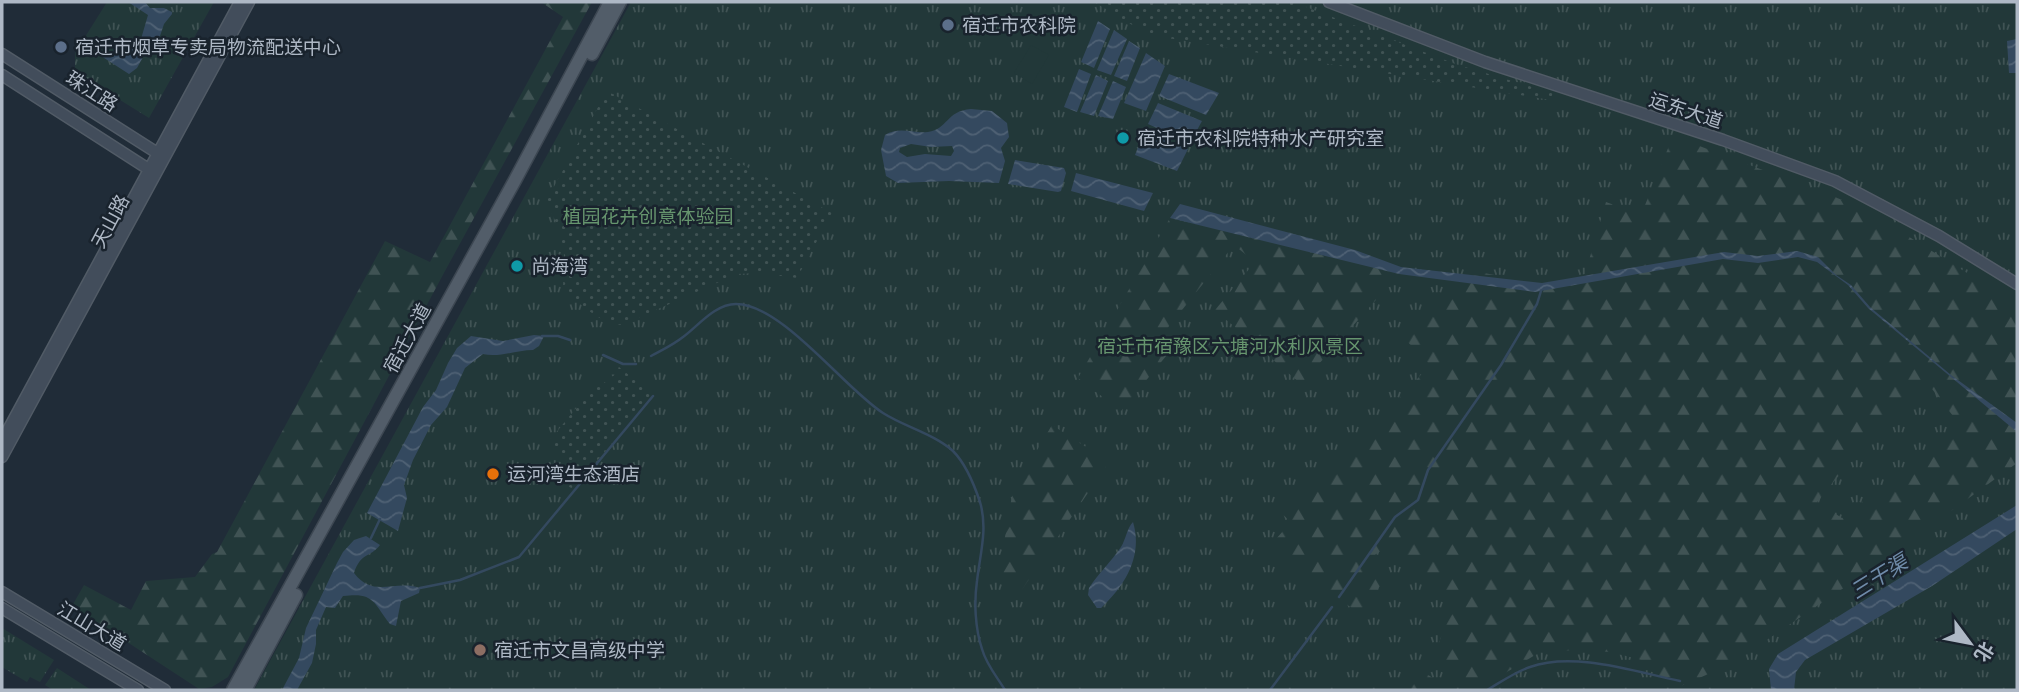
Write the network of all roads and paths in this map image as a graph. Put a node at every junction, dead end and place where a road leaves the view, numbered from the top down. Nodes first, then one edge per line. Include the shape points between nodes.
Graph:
1 (240, 2) edge
2 (249, 2) edge
3 (610, 2) edge
4 (620, 2) edge
5 (1329, 2) edge
6 (1348, 2) edge
7 (2, 54) edge
8 (2, 75) edge
9 (161, 156) junction
10 (152, 172) junction
11 (2017, 278) edge
12 (2017, 284) edge
13 (2, 442) edge
14 (2, 457) edge
15 (2, 592) edge
16 (2, 608) edge
17 (138, 690) edge
18 (165, 690) edge
19 (233, 690) edge
20 (245, 690) edge

1 - 9 main road, 天山路
2 - 9 main road, 天山路
3 - 19 main road, 宿迁大道
4 - 20 main road, 宿迁大道
5 - 12 main road, 运东大道 via 1485,62 1835,181
6 - 11 main road, 运东大道 via 1471,52 1721,132 1834,175 1895,204
7 - 9 main road, 珠江路
8 - 10 main road, 珠江路
9 - 10 main road, 天山路
10 - 13 main road, 天山路
10 - 14 main road, 天山路
15 - 18 main road, 江山大道
16 - 17 main road, 江山大道

